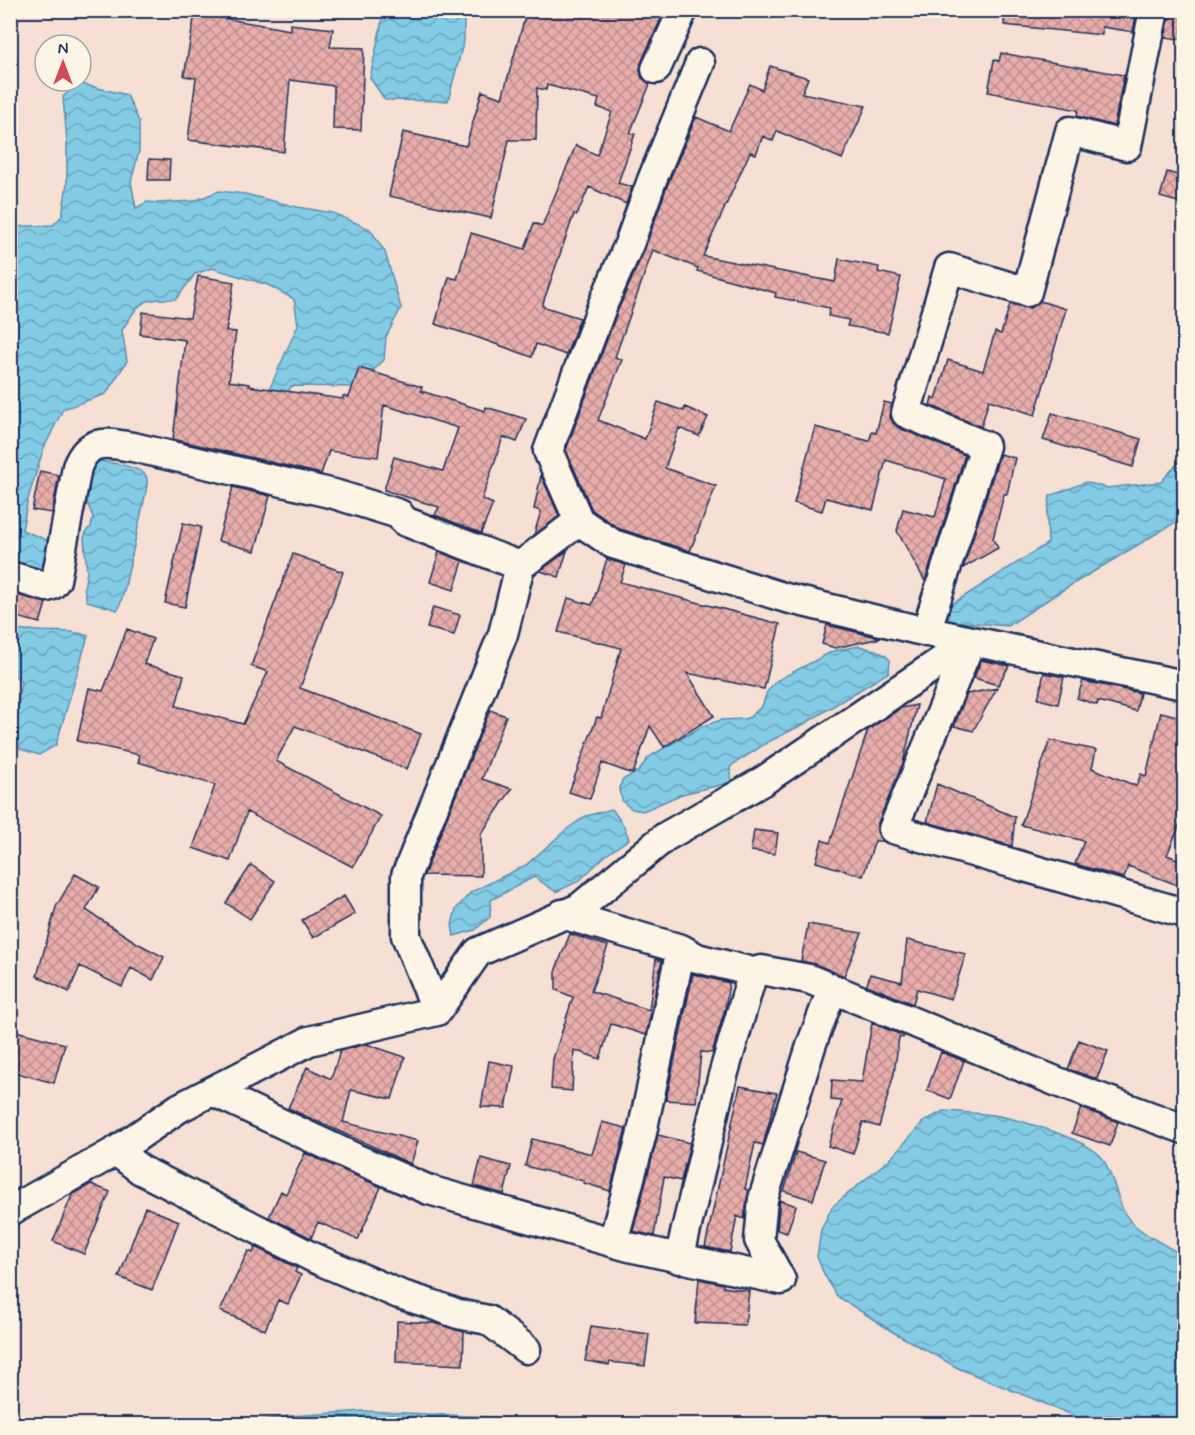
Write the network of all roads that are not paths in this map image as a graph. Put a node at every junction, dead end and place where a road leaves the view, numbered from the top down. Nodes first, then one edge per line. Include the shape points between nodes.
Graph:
1 (683, 10) edge
2 (1154, 10) edge
3 (700, 63) dead end
4 (656, 69) dead end
5 (579, 521) junction
6 (520, 566) junction
7 (10, 576) edge
8 (926, 632) junction
9 (971, 641) junction
10 (1185, 685) edge
11 (1185, 913) edge
12 (562, 914) junction
13 (681, 950) junction
14 (753, 972) junction
15 (832, 990) junction
16 (437, 1011) junction
17 (212, 1091) junction
18 (1185, 1129) edge
19 (116, 1151) junction
20 (10, 1210) edge
21 (613, 1242) junction
22 (679, 1259) junction
23 (526, 1349) dead end

1 - 4 street
2 - 8 street via 1127,146 1070,131 1027,292 950,268 906,413 985,446
3 - 5 street via 548,451
5 - 6 street
5 - 8 street via 613,544 786,598
6 - 7 street via 404,521 399,514 334,494 102,443 89,447 77,467 56,580 47,587
6 - 16 street via 503,634 406,876 406,936
8 - 9 street
9 - 10 street
9 - 11 street via 893,830
9 - 12 street via 763,781 665,837 579,908
12 - 13 street
12 - 16 street via 478,952
13 - 14 street
13 - 21 street via 641,1137
14 - 15 street via 809,979
14 - 22 street via 722,1079
15 - 18 street via 1065,1085
15 - 22 street via 763,1199 759,1240 781,1280
16 - 17 street via 309,1041
17 - 19 street via 179,1108
17 - 21 street via 429,1190
19 - 20 street
19 - 23 street via 141,1170 314,1258 399,1294 488,1320
21 - 22 street

